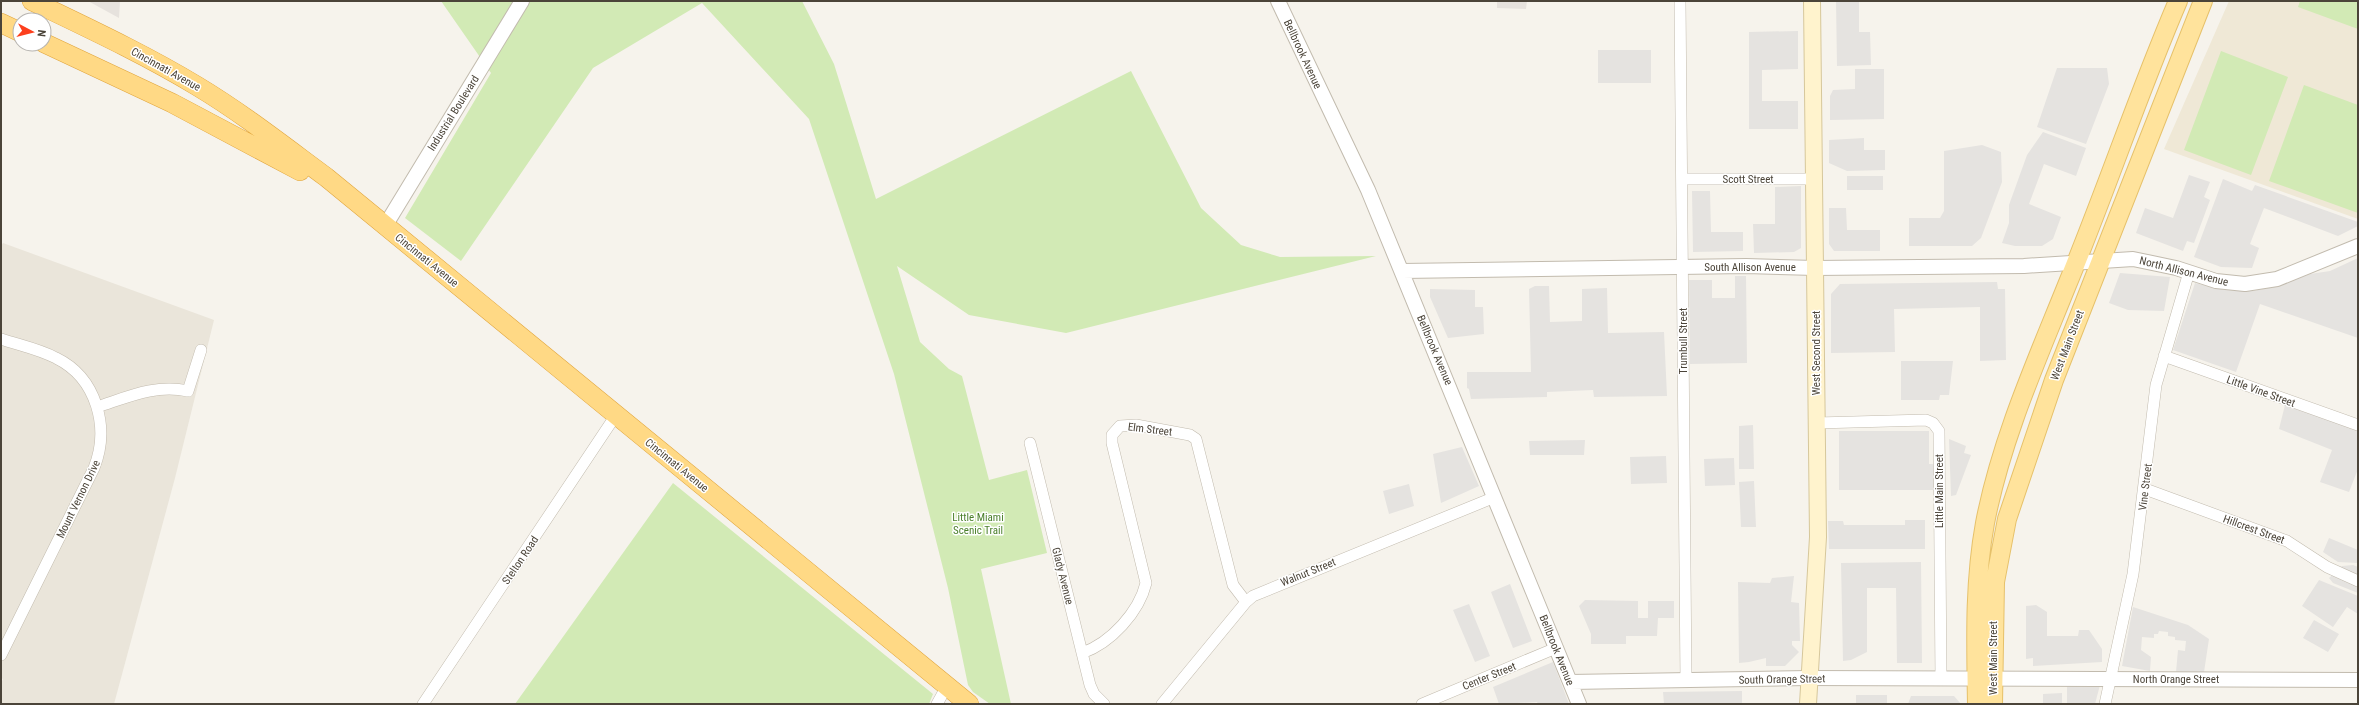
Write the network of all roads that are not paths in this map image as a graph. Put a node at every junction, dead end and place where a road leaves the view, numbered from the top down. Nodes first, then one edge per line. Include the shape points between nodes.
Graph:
1 (32, 1) edge
2 (522, 1) edge
3 (1278, 1) edge
4 (1680, 1) edge
5 (1812, 1) edge
6 (2178, 1) edge
7 (2203, 1) edge
8 (1, 23) edge
9 (12, 28) edge
10 (52, 47) edge
11 (1682, 179) junction
12 (1814, 179) junction
13 (385, 226) junction
14 (2358, 246) edge
15 (2098, 262) junction
16 (2076, 263) junction
17 (1682, 267) junction
18 (1816, 268) junction
19 (1402, 271) junction
20 (2189, 272) junction
21 (1, 339) edge
22 (201, 350) dead end
23 (2164, 356) junction
24 (97, 407) junction
25 (616, 415) junction
26 (1816, 423) junction
27 (2358, 425) edge
28 (1030, 443) dead end
29 (2144, 489) junction
30 (1495, 497) junction
31 (2358, 581) edge
32 (1246, 602) junction
33 (1556, 648) junction
34 (1082, 653) junction
35 (1, 655) edge
36 (1808, 678) junction
37 (1941, 679) junction
38 (1985, 679) junction
39 (2112, 679) junction
40 (2358, 680) edge
41 (1686, 681) junction
42 (1570, 682) junction
43 (947, 686) junction
44 (423, 704) edge
45 (937, 704) edge
46 (969, 704) edge
47 (1104, 704) edge
48 (1162, 704) edge
49 (1422, 704) edge
50 (1579, 704) edge
51 (1808, 704) edge
52 (1977, 704) edge
53 (1993, 704) edge
54 (2105, 704) edge

1 - 13 highway, Cincinnati Avenue via 116,41 199,87 248,119
2 - 13 street, Industrial Boulevard
3 - 19 street, Bellbrook Avenue via 1368,190
4 - 11 street, Trumbull Street
5 - 12 main road, West Second Street
6 - 16 main road, West Main Street
7 - 15 main road, West Main Street via 2154,130
8 - 9 highway
10 - 13 highway, Cincinnati Avenue via 234,134 316,180
11 - 12 street, Scott Street
11 - 17 street, Trumbull Street
12 - 18 main road, West Second Street
13 - 25 highway, Cincinnati Avenue
14 - 20 street, North Allison Avenue via 2294,273 2260,283 2225,283
15 - 16 street, South Allison Avenue
15 - 20 street, North Allison Avenue via 2118,259 2144,260
15 - 38 main road, West Main Street via 2054,380 2003,534 1994,588
16 - 18 street, South Allison Avenue
16 - 38 main road, West Main Street via 2017,413 1989,505 1977,586
17 - 18 street, South Allison Avenue
17 - 19 street, South Allison Avenue
17 - 41 street, Trumbull Street
18 - 26 main road, West Second Street
19 - 30 street, Bellbrook Avenue
20 - 23 street, Vine Street
21 - 24 street, Mount Vernon Drive via 44,352 64,362 83,380
22 - 24 street via 188,391 174,388 155,389
23 - 27 street, Little Vine Street
23 - 29 street, Vine Street via 2156,385
24 - 35 street, Mount Vernon Drive via 101,435 97,461
25 - 43 highway, Cincinnati Avenue
25 - 44 street, Stelton Road
26 - 36 main road, West Second Street via 1818,541
26 - 37 street, Little Main Street via 1926,420 1933,423 1939,431
28 - 34 street, Glady Avenue
29 - 31 street, Hillcrest Street via 2287,541 2327,567
29 - 39 street, Vine Street via 2134,574
30 - 32 street, Walnut Street via 1259,592
30 - 33 street, Bellbrook Avenue
32 - 34 street, Elm Street via 1233,585 1196,439 1190,435 1146,426 1120,426 1112,435 1112,443 1146,583 1140,601 1119,628 1099,646
32 - 48 street, Walnut Street
33 - 42 street, Bellbrook Avenue
33 - 49 street, Center Street
34 - 47 street, Glady Avenue via 1090,685 1094,694
36 - 37 street, South Orange Street
36 - 41 street, South Orange Street
36 - 51 main road, West Second Street
37 - 38 street, South Orange Street
38 - 39 street, North Orange Street
38 - 52 main road, West Main Street
38 - 53 main road, West Main Street
39 - 40 street, North Orange Street
39 - 54 street, Vine Street
41 - 42 street, South Orange Street
42 - 50 street, Bellbrook Avenue
43 - 45 street
43 - 46 highway, Cincinnati Avenue

